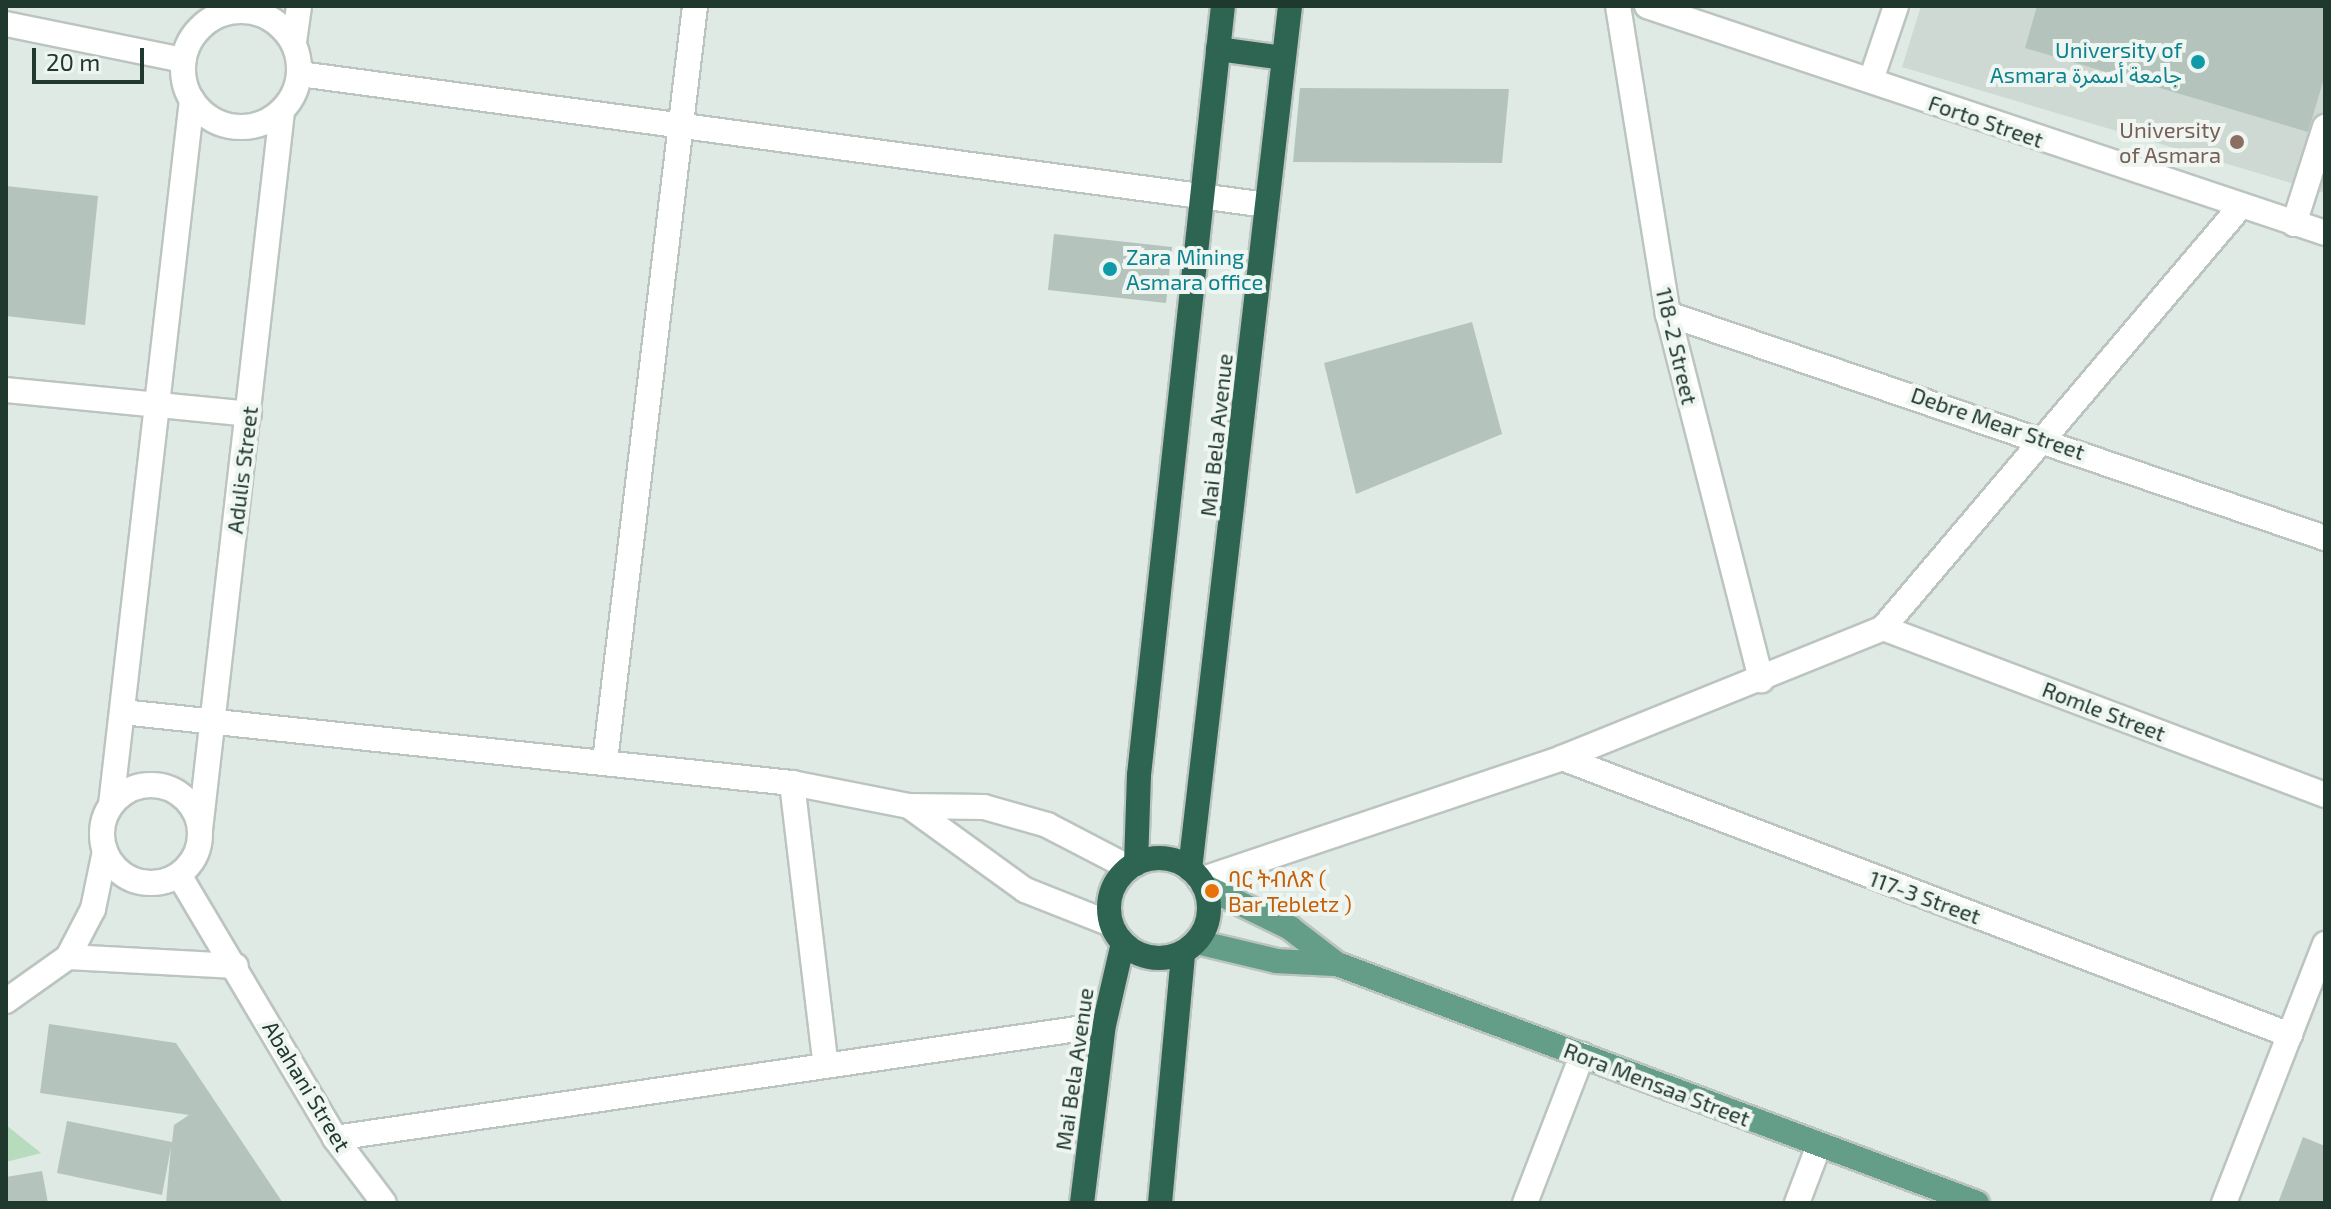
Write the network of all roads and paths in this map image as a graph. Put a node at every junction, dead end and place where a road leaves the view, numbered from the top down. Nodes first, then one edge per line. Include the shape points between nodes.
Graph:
1 (200, 6) edge
2 (299, 6) edge
3 (695, 6) edge
4 (1223, 6) edge
5 (1290, 6) edge
6 (1618, 6) edge
7 (1647, 6) edge
8 (1896, 6) edge
9 (6, 24) edge
10 (196, 31) junction
11 (294, 42) junction
12 (1218, 49) junction
13 (1283, 58) junction
14 (183, 60) junction
15 (300, 74) junction
16 (1871, 80) junction
17 (192, 100) junction
18 (282, 111) junction
19 (2325, 127) edge
20 (680, 129) junction
21 (1201, 195) junction
22 (1266, 205) junction
23 (2240, 207) junction
24 (2294, 224) junction
25 (2325, 233) edge
26 (1668, 314) junction
27 (6, 390) edge
28 (152, 408) junction
29 (249, 414) junction
30 (2046, 438) junction
31 (2325, 538) edge
32 (1883, 628) junction
33 (1761, 680) junction
34 (122, 712) junction
35 (213, 722) junction
36 (1562, 758) junction
37 (605, 761) junction
38 (792, 783) junction
39 (2325, 795) edge
40 (111, 805) junction
41 (909, 806) junction
42 (200, 830) junction
43 (105, 851) junction
44 (1133, 866) junction
45 (179, 875) junction
46 (1198, 878) junction
47 (1117, 934) junction
48 (2325, 944) edge
49 (1190, 948) junction
50 (68, 957) junction
51 (1337, 964) junction
52 (236, 966) junction
53 (6, 1001) edge
54 (1104, 1025) junction
55 (2290, 1035) junction
56 (1582, 1055) junction
57 (825, 1060) junction
58 (335, 1138) junction
59 (1819, 1145) junction
60 (384, 1203) edge
61 (1082, 1203) edge
62 (1160, 1203) edge
63 (1525, 1203) edge
64 (1797, 1203) edge
65 (1977, 1203) edge
66 (2224, 1203) edge

1 - 10 street
2 - 11 street
3 - 20 street
4 - 12 highway, Mai Bela Avenue
5 - 13 highway, Mai Bela Avenue
6 - 26 street, 118-2 Street
7 - 16 street, Forto Street
8 - 16 street
9 - 14 street
10 - 11 street via 220,15 248,11 267,16
10 - 14 street
11 - 15 street
12 - 13 highway
12 - 21 highway, Mai Bela Avenue
13 - 22 highway, Mai Bela Avenue
14 - 17 street
15 - 18 street
15 - 20 street
16 - 23 street, Forto Street
17 - 18 street via 234,128
17 - 28 street
18 - 29 street, Adulis Street
19 - 24 street
20 - 21 street
20 - 37 street
21 - 22 street
21 - 44 highway, Mai Bela Avenue
22 - 46 highway, Mai Bela Avenue
23 - 24 street, Forto Street
23 - 30 street
24 - 25 street, Forto Street
26 - 30 street, Debre Mear Street
26 - 33 street, 118-2 Street
27 - 28 street
28 - 29 street
28 - 34 street
29 - 35 street, Adulis Street
30 - 31 street, Debre Mear Street
30 - 32 street
32 - 33 street
32 - 39 street, Romle Street
33 - 36 street
34 - 35 street
34 - 40 street
35 - 37 street
35 - 42 street, Adulis Street
36 - 46 street
36 - 55 street, 117-3 Street
37 - 38 street
38 - 41 street
38 - 57 street
40 - 42 street via 123,793 156,785 186,799
40 - 43 street
41 - 44 street via 984,807 1047,825
41 - 47 street via 1025,890
42 - 45 street via 196,855
43 - 45 street via 136,881
43 - 50 street via 93,909
44 - 46 highway via 1164,858
44 - 47 highway via 1112,893
45 - 52 street, Abahani Street
46 - 49 highway via 1210,905
46 - 51 main road, Rora Mensaa Street via 1290,928
47 - 49 highway via 1151,958
47 - 54 highway, Mai Bela Avenue
48 - 55 street
49 - 51 main road, Rora Mensaa Street
49 - 62 highway
50 - 52 street
50 - 53 street
51 - 56 main road, Rora Mensaa Street
52 - 58 street, Abahani Street
54 - 57 street
54 - 61 highway, Mai Bela Avenue
55 - 66 street
56 - 59 main road, Rora Mensaa Street
56 - 63 street
57 - 58 street
58 - 60 street, Abahani Street
59 - 64 street
59 - 65 main road, Rora Mensaa Street

